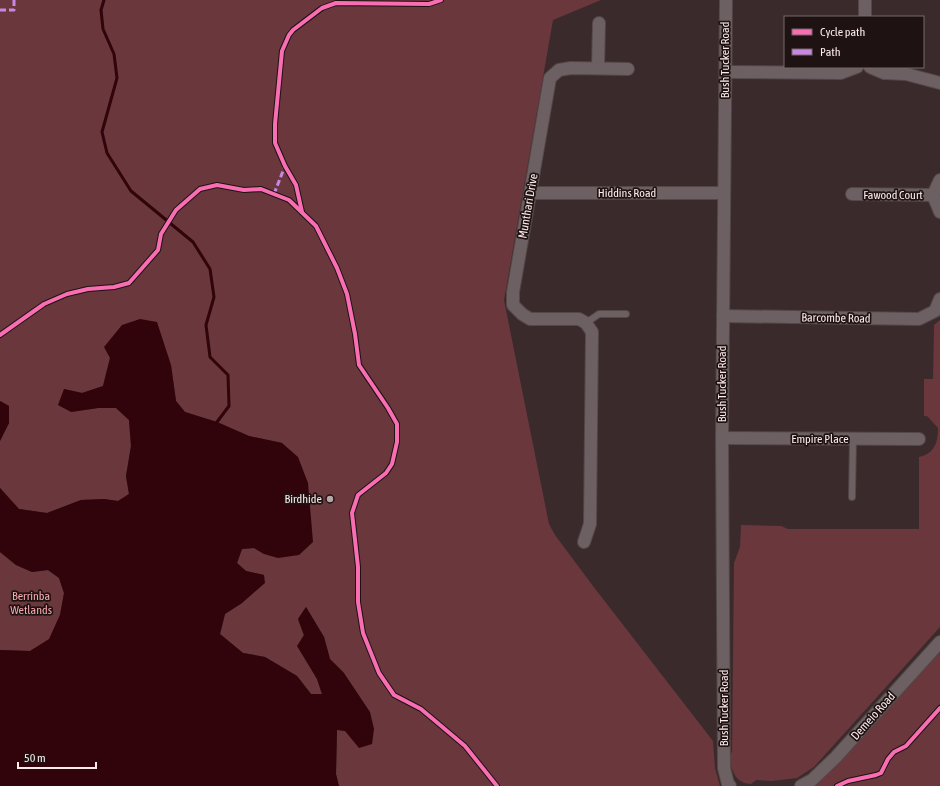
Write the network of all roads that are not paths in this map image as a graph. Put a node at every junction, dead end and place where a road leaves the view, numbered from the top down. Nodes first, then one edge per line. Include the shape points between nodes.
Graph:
1 (726, 0) edge
2 (865, 0) edge
3 (864, 16) edge
4 (599, 23) dead end
5 (598, 68) junction
6 (854, 68) edge
7 (872, 68) edge
8 (628, 69) dead end
9 (726, 72) junction
10 (940, 83) edge
11 (940, 180) edge
12 (530, 193) junction
13 (724, 193) junction
14 (852, 194) dead end
15 (933, 195) junction
16 (940, 212) edge
17 (940, 299) edge
18 (626, 314) dead end
19 (723, 316) junction
20 (586, 323) junction
21 (722, 438) junction
22 (853, 439) junction
23 (919, 439) dead end
24 (852, 497) dead end
25 (584, 542) dead end
26 (940, 642) edge
27 (730, 786) edge
28 (801, 786) edge

1 - 9 street, Bush Tucker Road
2 - 3 street
4 - 5 street
5 - 8 street, Munthari Drive
5 - 12 street, Munthari Drive via 559,70 550,78
6 - 9 street via 841,73
7 - 10 street via 884,73 906,74
9 - 13 street, Bush Tucker Road
11 - 15 street
12 - 13 street, Hiddins Road
12 - 20 street, Munthari Drive via 513,305 530,319 579,318
13 - 19 street, Bush Tucker Road
14 - 15 street, Fawood Court
15 - 16 street
17 - 19 street, Barcombe Road via 935,311 919,319
18 - 20 lane via 599,314
19 - 21 street, Bush Tucker Road
20 - 25 street via 592,332 590,524
21 - 22 street, Empire Place
21 - 27 street, Bush Tucker Road via 724,768
22 - 23 street, Empire Place
22 - 24 lane
26 - 28 street, Demeio Road via 836,757 812,780

